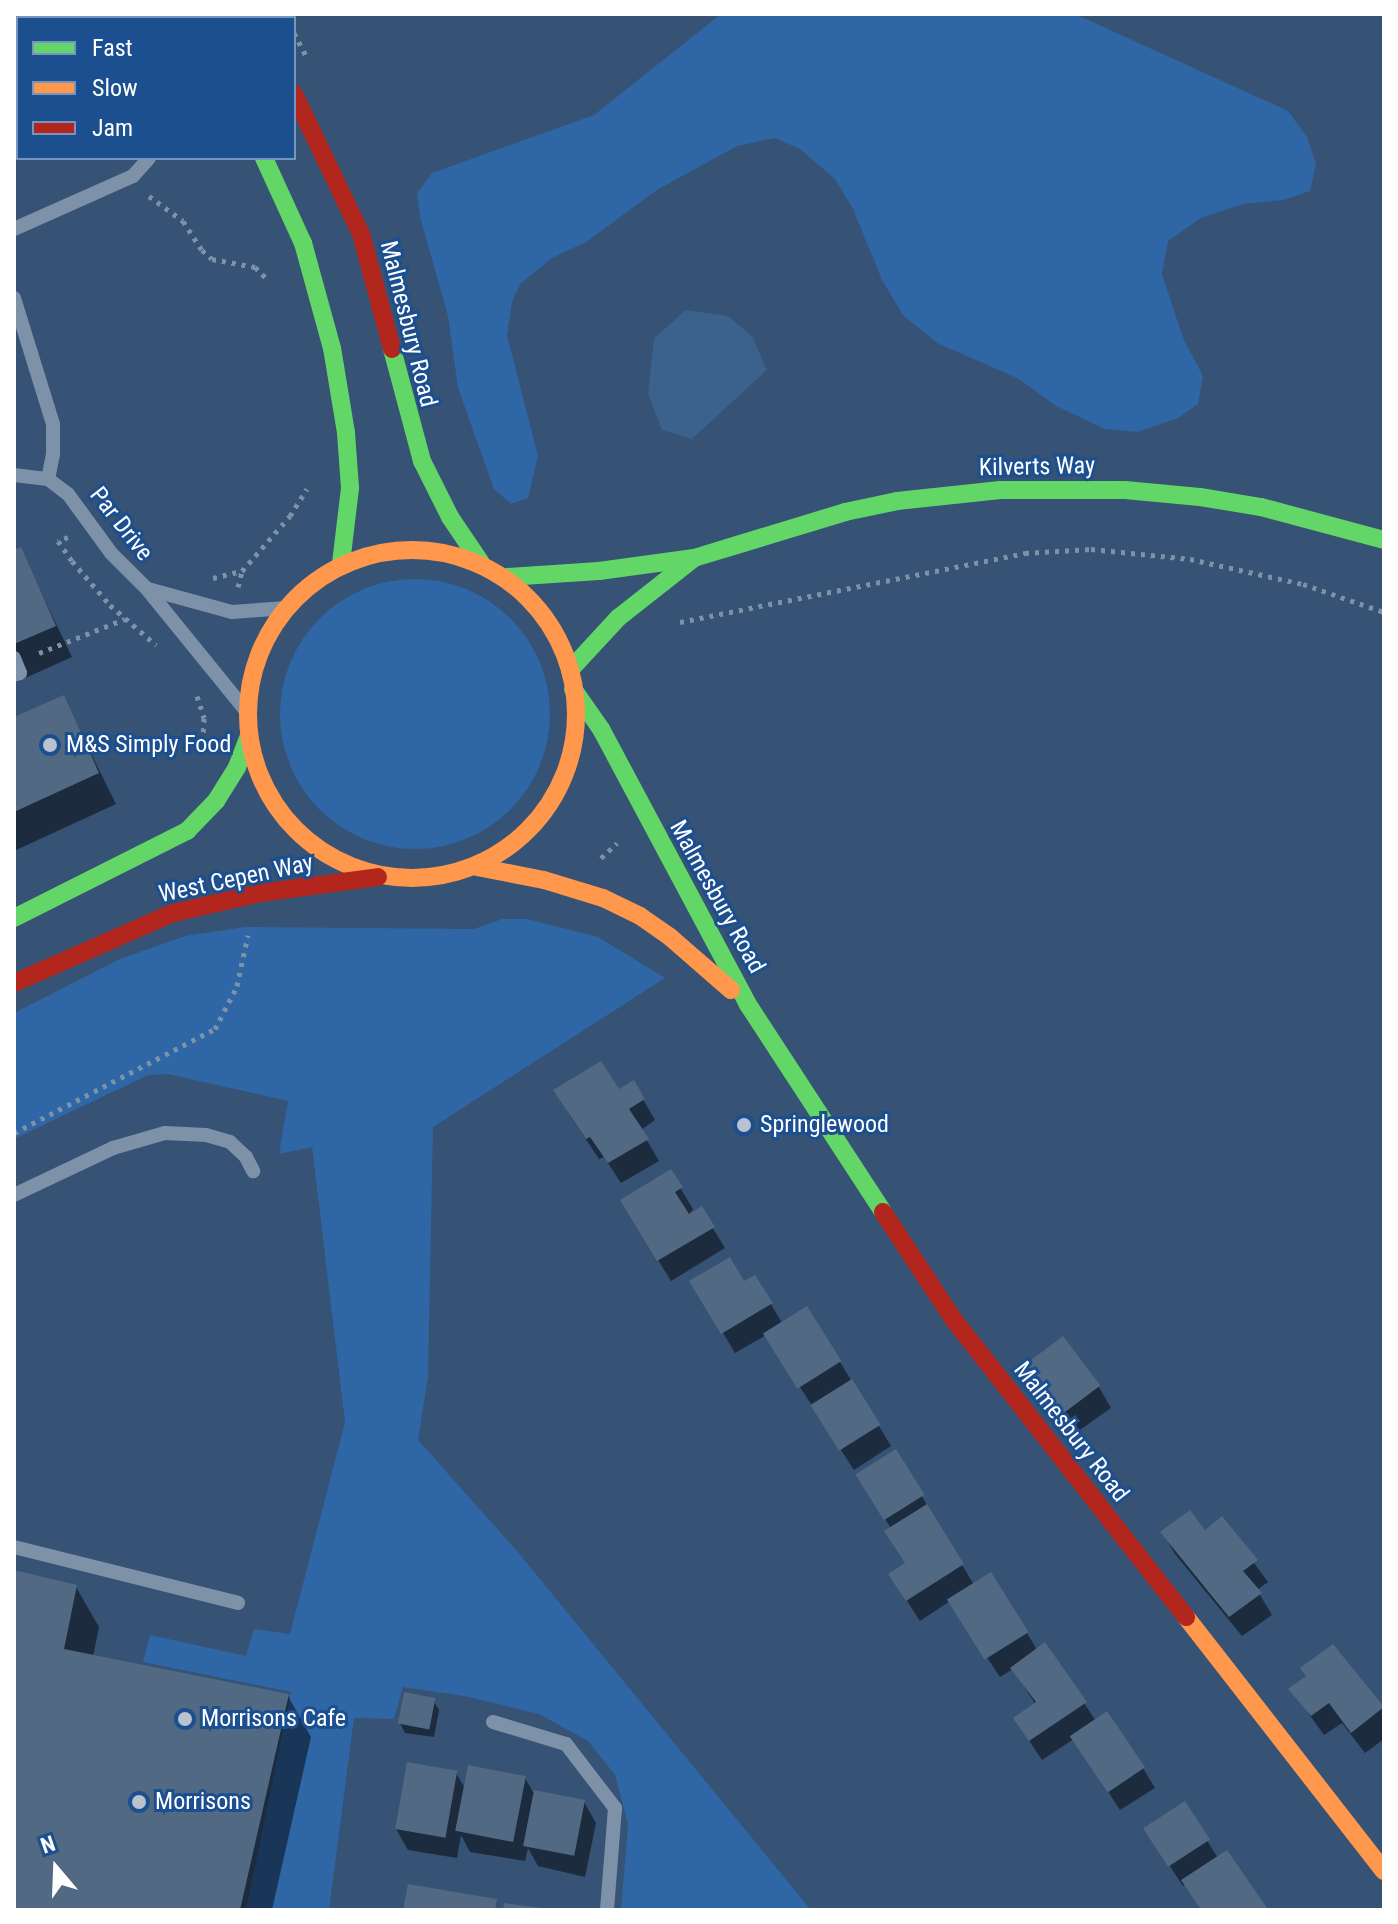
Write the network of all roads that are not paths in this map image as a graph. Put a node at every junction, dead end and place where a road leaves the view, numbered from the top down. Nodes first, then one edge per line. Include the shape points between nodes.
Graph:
1 (296, 98) edge
2 (147, 160) edge
3 (265, 160) edge
4 (14, 229) edge
5 (14, 298) edge
6 (14, 475) edge
7 (48, 479) junction
8 (1384, 540) edge
9 (694, 558) junction
10 (341, 563) junction
11 (481, 563) junction
12 (507, 577) junction
13 (147, 589) junction
14 (286, 608) junction
15 (572, 680) junction
16 (246, 711) junction
17 (248, 739) junction
18 (477, 867) junction
19 (384, 876) junction
20 (14, 918) edge
21 (14, 983) edge
22 (747, 1003) junction
23 (253, 1171) dead end
24 (14, 1195) edge
25 (14, 1547) edge
26 (238, 1603) dead end
27 (493, 1722) dead end
28 (1384, 1871) edge
29 (607, 1910) edge

1 - 11 main road, Malmesbury Road via 361,234 422,461
2 - 4 lane via 133,176
3 - 10 main road via 303,243 332,348 350,488
5 - 7 lane via 53,424
6 - 7 lane
7 - 13 lane, Par Drive via 79,505 111,553
8 - 9 main road, Kilverts Way via 1261,507 1200,497 1125,490 1000,490 845,512
9 - 12 main road, Kilverts Way
9 - 15 main road, Kilverts Way via 629,608
10 - 11 main road via 414,548
10 - 14 main road
11 - 12 main road
12 - 15 main road via 543,611
13 - 14 lane, Par Drive via 232,612
13 - 16 lane, Par Drive
14 - 16 main road via 260,649
15 - 18 main road via 575,732 553,797 521,837
15 - 22 main road, Malmesbury Road
16 - 17 main road
17 - 19 main road via 263,783 289,823 331,857
17 - 20 main road, West Cepen Way via 216,801 187,831
18 - 19 main road via 439,878
18 - 22 main road, Malmesbury Road via 582,890 628,910 670,937
19 - 21 main road, West Cepen Way via 260,893 173,913
22 - 28 main road, Malmesbury Road via 954,1320
23 - 24 lane via 230,1142 165,1133 113,1148
25 - 26 lane
27 - 29 lane via 566,1744 615,1808

